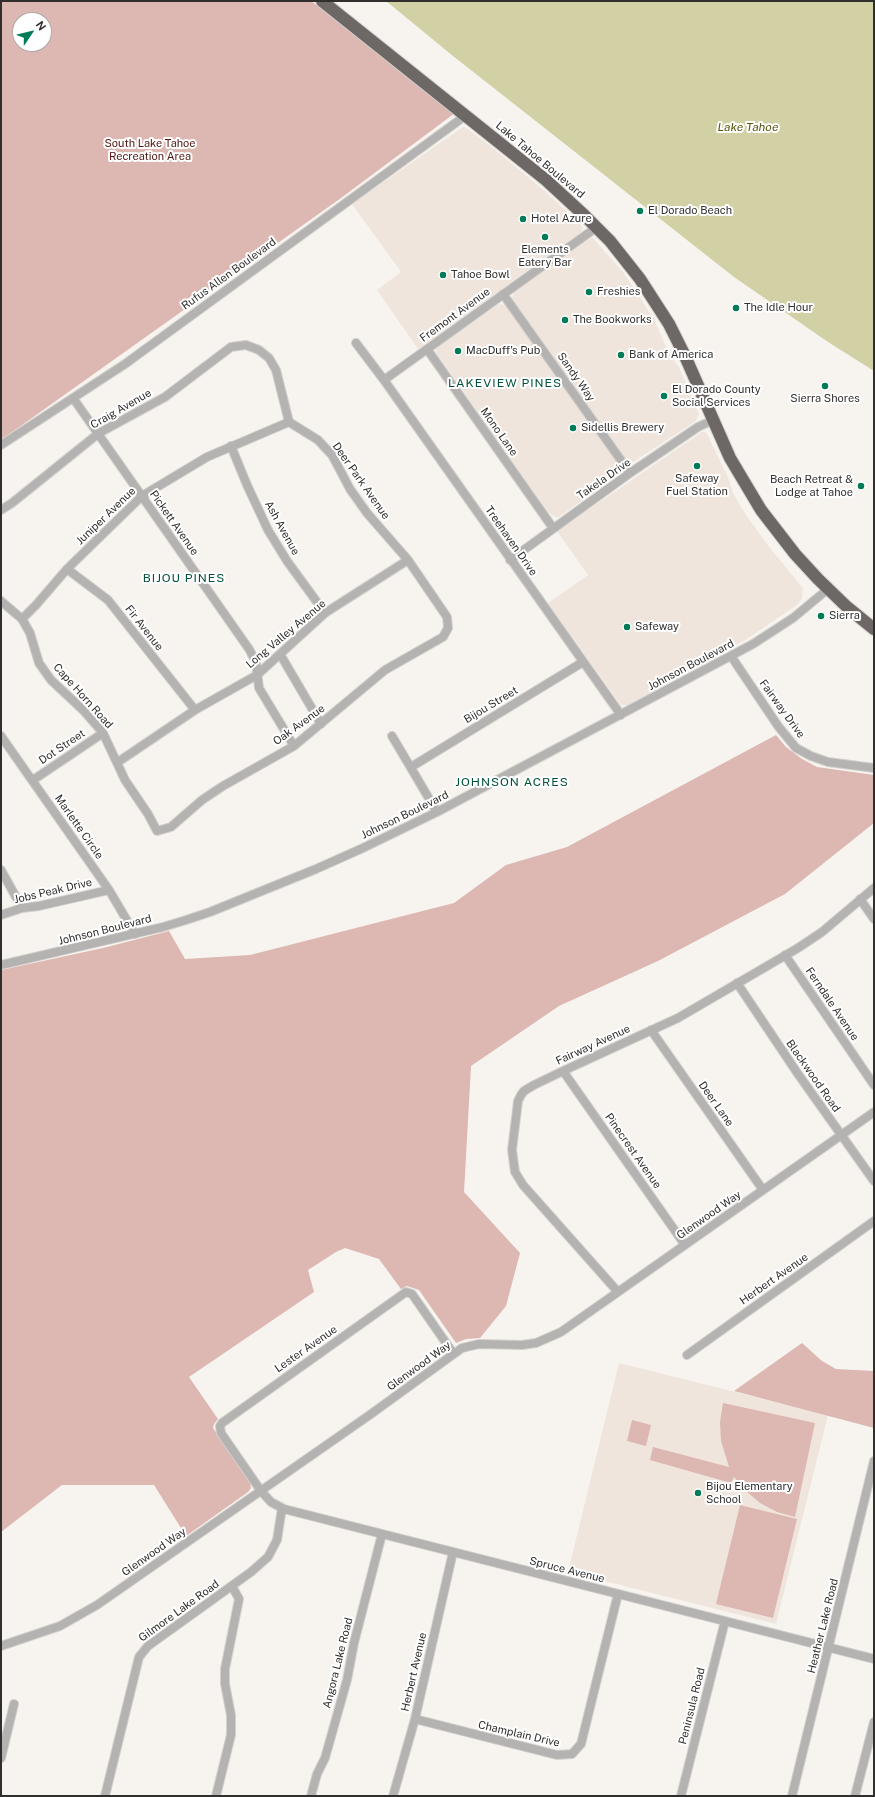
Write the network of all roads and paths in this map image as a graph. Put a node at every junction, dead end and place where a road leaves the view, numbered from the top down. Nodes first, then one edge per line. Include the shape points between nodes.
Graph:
1 (322, 1) edge
2 (465, 116) junction
3 (597, 227) junction
4 (503, 294) junction
5 (356, 343) dead end
6 (427, 349) junction
7 (384, 380) junction
8 (74, 398) junction
9 (713, 420) junction
10 (289, 422) junction
11 (99, 433) junction
12 (1, 445) edge
13 (231, 446) junction
14 (630, 473) junction
15 (142, 496) junction
16 (1, 510) edge
17 (553, 528) junction
18 (408, 560) junction
19 (510, 560) junction
20 (67, 569) junction
21 (828, 589) junction
22 (1, 600) edge
23 (325, 613) junction
24 (22, 619) junction
25 (448, 628) joint
26 (874, 629) edge
27 (280, 654) junction
28 (731, 656) junction
29 (583, 662) junction
30 (257, 675) junction
31 (195, 710) junction
32 (621, 715) junction
33 (321, 724) junction
34 (103, 733) junction
35 (1, 736) edge
36 (392, 736) dead end
37 (294, 746) junction
38 (118, 762) junction
39 (411, 767) junction
40 (874, 768) edge
41 (33, 780) junction
42 (437, 812) junction
43 (157, 831) joint
44 (1, 870) edge
45 (874, 888) edge
46 (109, 890) junction
47 (860, 899) junction
48 (22, 908) junction
49 (1, 915) edge
50 (874, 919) edge
51 (135, 934) junction
52 (785, 955) junction
53 (1, 965) edge
54 (737, 983) junction
55 (651, 1030) junction
56 (563, 1071) junction
57 (874, 1085) edge
58 (874, 1112) edge
59 (841, 1135) junction
60 (874, 1181) edge
61 (763, 1190) junction
62 (874, 1221) edge
63 (685, 1245) junction
64 (618, 1292) junction
65 (453, 1353) junction
66 (687, 1355) dead end
67 (220, 1428) joint
68 (874, 1461) edge
69 (261, 1491) junction
70 (282, 1508) junction
71 (382, 1534) junction
72 (453, 1552) junction
73 (232, 1586) junction
74 (618, 1594) junction
75 (725, 1621) junction
76 (1, 1646) edge
77 (829, 1647) junction
78 (874, 1659) edge
79 (14, 1704) dead end
80 (415, 1719) junction
81 (874, 1722) edge
82 (1, 1758) edge
83 (105, 1796) edge
84 (216, 1796) edge
85 (312, 1796) edge
86 (393, 1796) edge
87 (681, 1796) edge
88 (792, 1796) edge
89 (855, 1796) edge

1 - 2 highway, Lake Tahoe Boulevard
2 - 3 highway, Lake Tahoe Boulevard via 546,180
2 - 8 street, Rufus Allen Boulevard via 125,364
3 - 4 street, Fremont Avenue
3 - 9 highway, Lake Tahoe Boulevard via 630,266 660,309 685,356
4 - 6 street, Fremont Avenue
4 - 14 street, Sandy Way
5 - 7 street, Treehaven Drive
6 - 7 street, Fremont Avenue
6 - 17 street, Mono Lane
7 - 19 street, Treehaven Drive
8 - 11 street, Pickett Avenue
8 - 12 street, Rufus Allen Boulevard
9 - 14 street, Takela Drive via 698,426
9 - 21 highway, Lake Tahoe Boulevard via 736,470 758,506 795,554
10 - 11 street, Craig Avenue via 276,370 269,358 259,350 246,345 231,347 164,397
10 - 13 street, Juniper Avenue
10 - 18 street, Deer Park Avenue via 318,440 332,455 350,489 368,514
11 - 15 street, Pickett Avenue
11 - 16 street, Craig Avenue
13 - 15 street, Juniper Avenue via 207,457
13 - 23 street, Ash Avenue via 268,530
14 - 17 street, Takela Drive
15 - 20 street, Juniper Avenue
15 - 30 street, Pickett Avenue via 249,649 256,662
17 - 19 street, Takela Drive
18 - 23 street, Long Valley Avenue
18 - 25 street, Deer Park Avenue via 447,617
19 - 29 street, Treehaven Drive
20 - 24 street, Juniper Avenue
20 - 31 street, Fir Avenue via 108,600
21 - 26 highway, Lake Tahoe Boulevard
21 - 28 street, Johnson Boulevard via 782,626
22 - 24 street, Cape Horn Road
23 - 27 street, Long Valley Avenue
24 - 34 street, Cape Horn Road via 30,633 39,663 51,680
25 - 33 street, Oak Avenue via 443,637 385,670
27 - 30 street, Long Valley Avenue
27 - 33 street
28 - 32 street, Johnson Boulevard
28 - 40 street, Fairway Drive via 778,726 796,748 828,762
29 - 32 street, Treehaven Drive
29 - 39 street, Bijou Street
30 - 31 street, Long Valley Avenue
30 - 37 street, Pickett Avenue via 258,688
31 - 38 street, Long Valley Avenue
32 - 42 street, Johnson Boulevard
33 - 37 street, Oak Avenue
34 - 38 street, Cape Horn Road
34 - 41 street, Dot Street
35 - 41 street, Marlette Circle
36 - 39 street
37 - 43 street, Oak Avenue via 223,786 202,800 171,827
38 - 43 street, Cape Horn Road via 125,780
39 - 42 street
41 - 46 street, Marlette Circle
42 - 51 street, Johnson Boulevard via 316,869 210,912
44 - 48 street
45 - 47 street, Fairway Avenue
46 - 48 street, Jobs Peak Drive
46 - 51 street, Marlette Circle
47 - 50 street
47 - 52 street, Fairway Avenue via 822,932
48 - 49 street, Jobs Peak Drive
51 - 53 street, Johnson Boulevard
52 - 54 street, Fairway Avenue
52 - 57 street, Ferndale Avenue
54 - 55 street, Fairway Avenue via 678,1018
54 - 59 street, Blackwood Road
55 - 56 street, Fairway Avenue
55 - 61 street, Deer Lane
56 - 63 street, Pinecrest Avenue
56 - 64 street, Fairway Avenue via 521,1095 512,1150 513,1164 520,1181
58 - 59 street, Glenwood Way
59 - 60 street, Blackwood Road
59 - 61 street, Glenwood Way
61 - 63 street, Glenwood Way
62 - 66 street, Herbert Avenue
63 - 64 street, Glenwood Way
64 - 65 street, Glenwood Way via 548,1339 522,1345 470,1345
65 - 67 street, Lester Avenue via 409,1292 222,1422
65 - 69 street, Glenwood Way via 440,1365
67 - 69 street, Spruce Avenue
68 - 77 street, Heather Lake Road
69 - 70 street, Spruce Avenue via 271,1502
69 - 76 street, Glenwood Way via 80,1616 47,1631
70 - 71 street, Spruce Avenue
70 - 73 street, Gilmore Lake Road via 280,1530 271,1553 261,1565
71 - 72 street, Spruce Avenue
71 - 85 street, Angora Lake Road via 346,1680
72 - 74 street, Spruce Avenue
72 - 80 street, Herbert Avenue
73 - 83 street, Gilmore Lake Road via 148,1646 139,1657
73 - 84 street via 239,1599 225,1669 231,1735
74 - 75 street, Spruce Avenue
74 - 80 street, Champlain Drive via 581,1744 572,1754 557,1755
75 - 77 street, Spruce Avenue
75 - 87 street, Peninsula Road
77 - 78 street, Spruce Avenue
77 - 88 street, Heather Lake Road
79 - 82 street
80 - 86 street, Herbert Avenue
81 - 89 street

